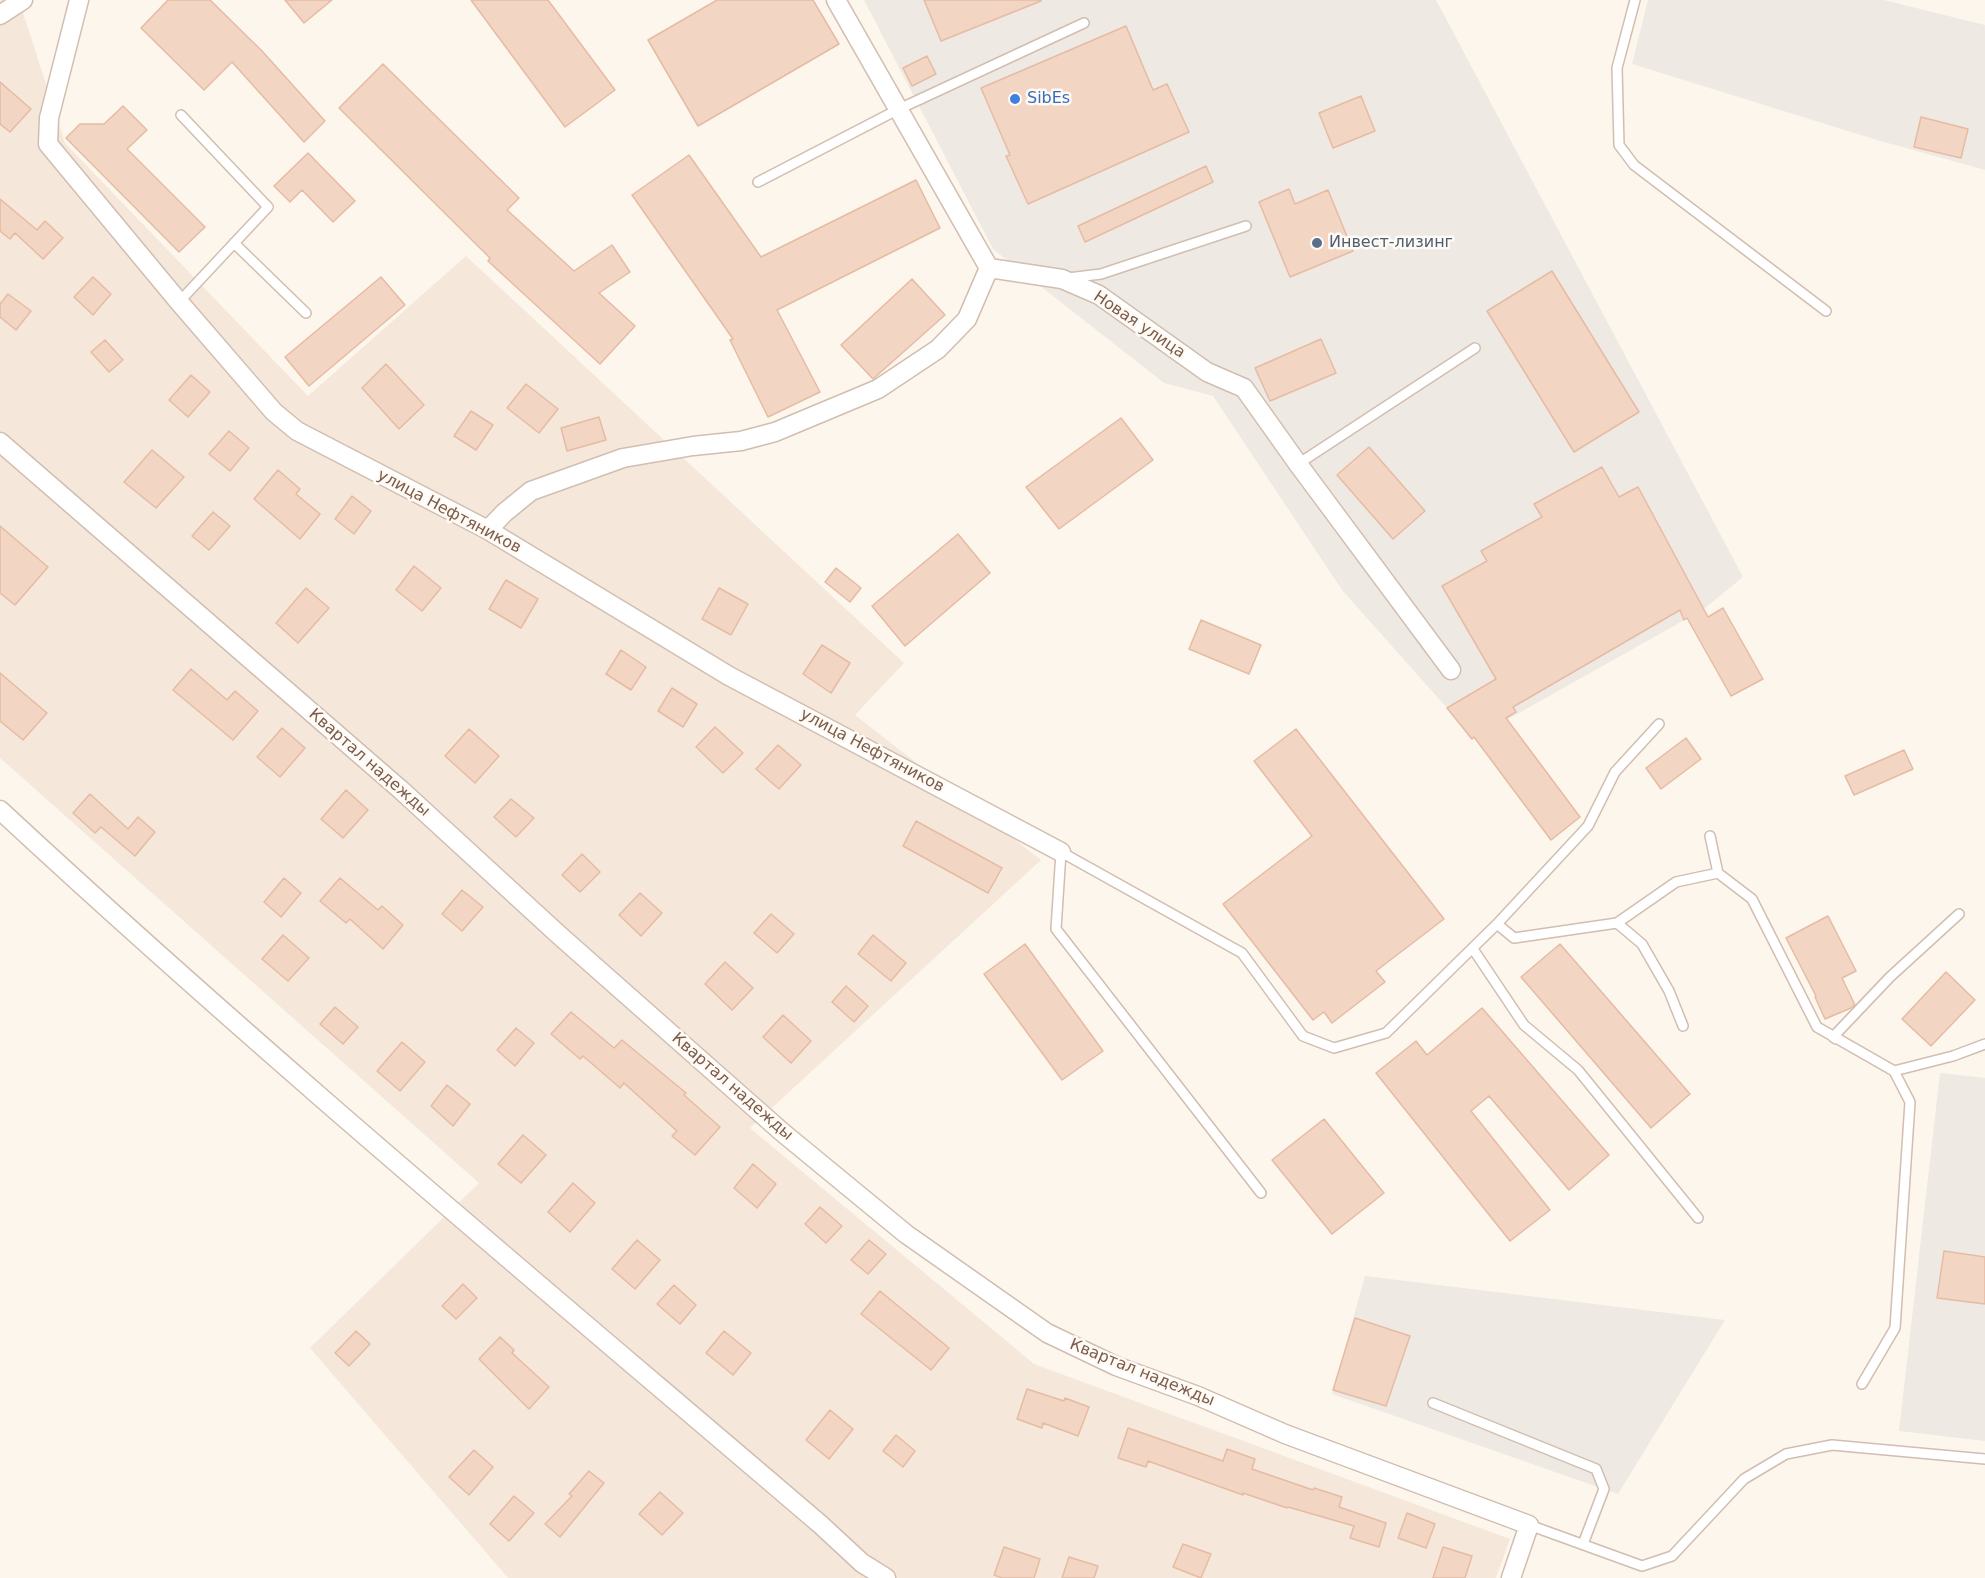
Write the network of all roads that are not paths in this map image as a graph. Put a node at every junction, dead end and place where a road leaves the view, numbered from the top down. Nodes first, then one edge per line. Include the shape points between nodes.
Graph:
1 (80, 0) edge
2 (836, 0) edge
3 (1635, 0) edge
4 (1084, 23) dead end
5 (899, 109) junction
6 (181, 115) dead end
7 (759, 182) dead end
8 (1246, 226) dead end
9 (234, 243) junction
10 (988, 268) junction
11 (1062, 279) junction
12 (179, 302) junction
13 (1826, 311) dead end
14 (306, 313) dead end
15 (1475, 348) dead end
16 (0, 442) edge
17 (1298, 465) junction
18 (488, 530) junction
19 (1451, 670) dead end
20 (1659, 724) dead end
21 (0, 810) edge
22 (1710, 836) dead end
23 (1061, 852) junction
24 (1718, 873) junction
25 (1959, 915) dead end
26 (1617, 923) junction
27 (1497, 924) junction
28 (1473, 949) junction
29 (1683, 1026) dead end
30 (1833, 1037) junction
31 (1985, 1044) edge
32 (1894, 1071) junction
33 (1261, 1193) dead end
34 (1698, 1218) dead end
35 (1862, 1384) dead end
36 (1433, 1402) dead end
37 (1985, 1459) edge
38 (1529, 1525) junction
39 (1583, 1544) junction
40 (886, 1578) edge
41 (1511, 1578) edge

1 - 12 street, улица Нефтяников via 49,118 48,144
2 - 5 street
3 - 13 lane via 1617,68 1619,146 1634,165
4 - 5 lane
5 - 7 lane
5 - 10 street
6 - 9 lane via 268,207
8 - 11 lane via 1101,274
9 - 12 lane
9 - 14 lane
10 - 11 street, Новая улица
10 - 18 street via 967,319 938,349 878,389 775,432 741,441 623,458 531,491
11 - 17 street, Новая улица via 1099,295 1207,372 1244,388
12 - 18 street, улица Нефтяников via 274,412 297,431
15 - 17 lane
16 - 38 street, Квартал надежды via 401,790 559,936 782,1132 906,1234 1047,1333 1116,1366
17 - 19 street, Новая улица
18 - 23 street, улица Нефтяников via 729,676
20 - 27 lane via 1615,772 1588,826
21 - 40 street via 408,1174 862,1563
22 - 24 lane
23 - 28 lane via 1242,953 1303,1036 1334,1048 1386,1033
23 - 33 lane via 1056,929
24 - 26 lane via 1676,882
24 - 30 lane via 1752,899 1817,1027
25 - 30 lane via 1890,976
26 - 27 lane via 1514,938
26 - 29 lane via 1642,944 1669,991
27 - 28 lane
28 - 34 lane via 1524,1025 1578,1070
30 - 32 lane
31 - 32 lane
32 - 35 lane via 1910,1102 1895,1328
36 - 39 lane via 1596,1468 1604,1489
37 - 39 lane via 1832,1445 1786,1454 1744,1479 1672,1556 1642,1566
38 - 39 lane
38 - 41 street

